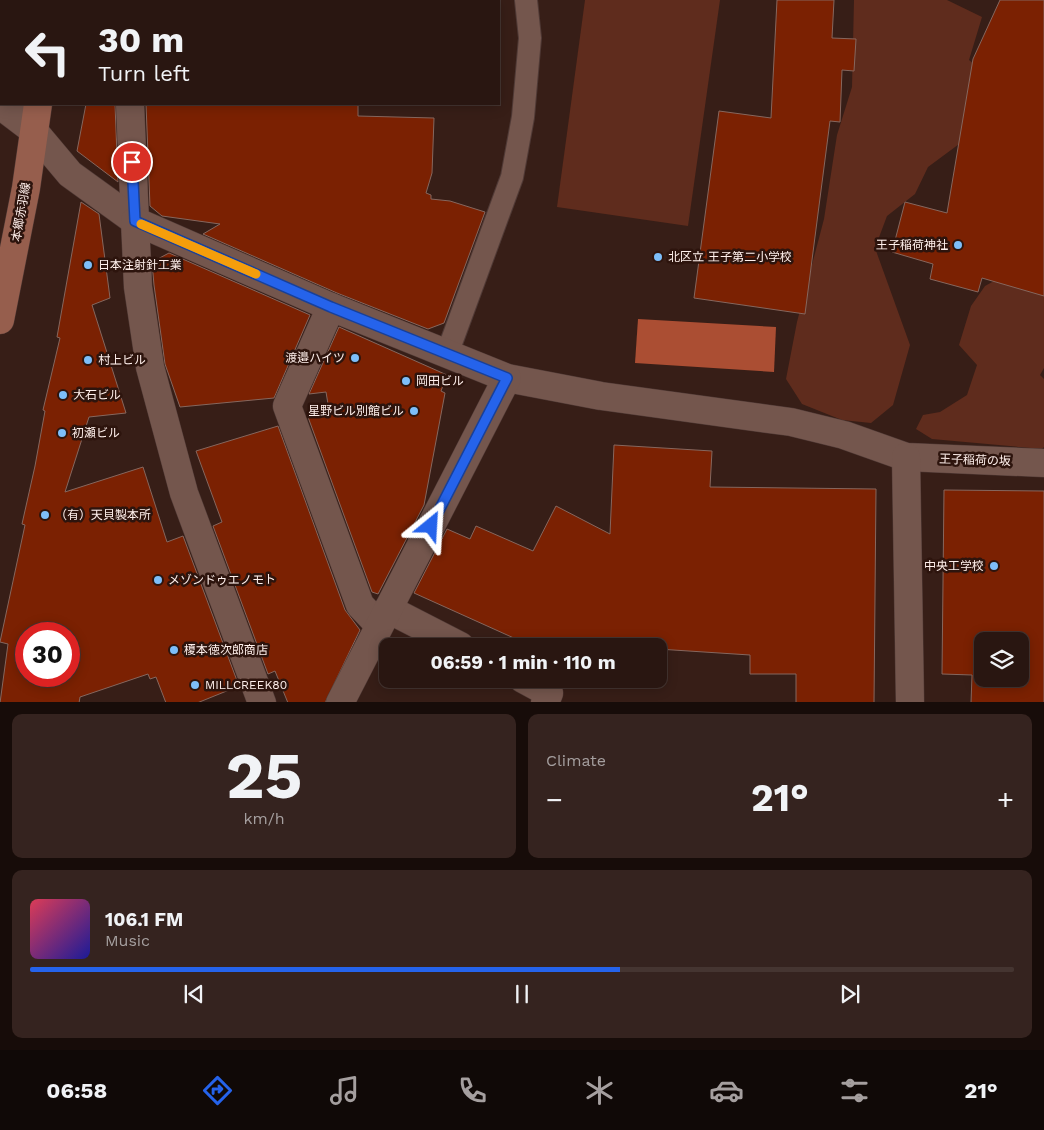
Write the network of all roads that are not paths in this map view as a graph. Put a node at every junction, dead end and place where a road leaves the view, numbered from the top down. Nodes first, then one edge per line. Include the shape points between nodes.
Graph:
1 (526, 0) edge
2 (0, 105) edge
3 (130, 105) edge
4 (36, 117) edge
5 (135, 221) junction
6 (331, 307) junction
7 (0, 320) edge
8 (447, 354) junction
9 (507, 378) junction
10 (906, 457) junction
11 (1044, 463) edge
12 (384, 617) junction
13 (439, 638) edge
14 (540, 688) edge
15 (262, 702) edge
16 (340, 702) edge
17 (545, 702) edge
18 (910, 702) edge

1 - 8 lane via 530,38 523,117 512,177
2 - 4 street, 王子稲荷の坂
3 - 5 street
4 - 5 street, 王子稲荷の坂 via 70,174
4 - 7 main road, 本郷赤羽線 via 26,188
5 - 6 street, 王子稲荷の坂
5 - 15 street via 138,287 150,367 184,493
6 - 8 street, 王子稲荷の坂
6 - 12 street via 287,406 360,605
8 - 9 street, 王子稲荷の坂
9 - 10 street, 王子稲荷の坂 via 601,396 791,422 844,435
9 - 12 street
10 - 11 street, 王子稲荷の坂
10 - 18 street
12 - 13 street
12 - 16 street
14 - 17 street via 549,693

